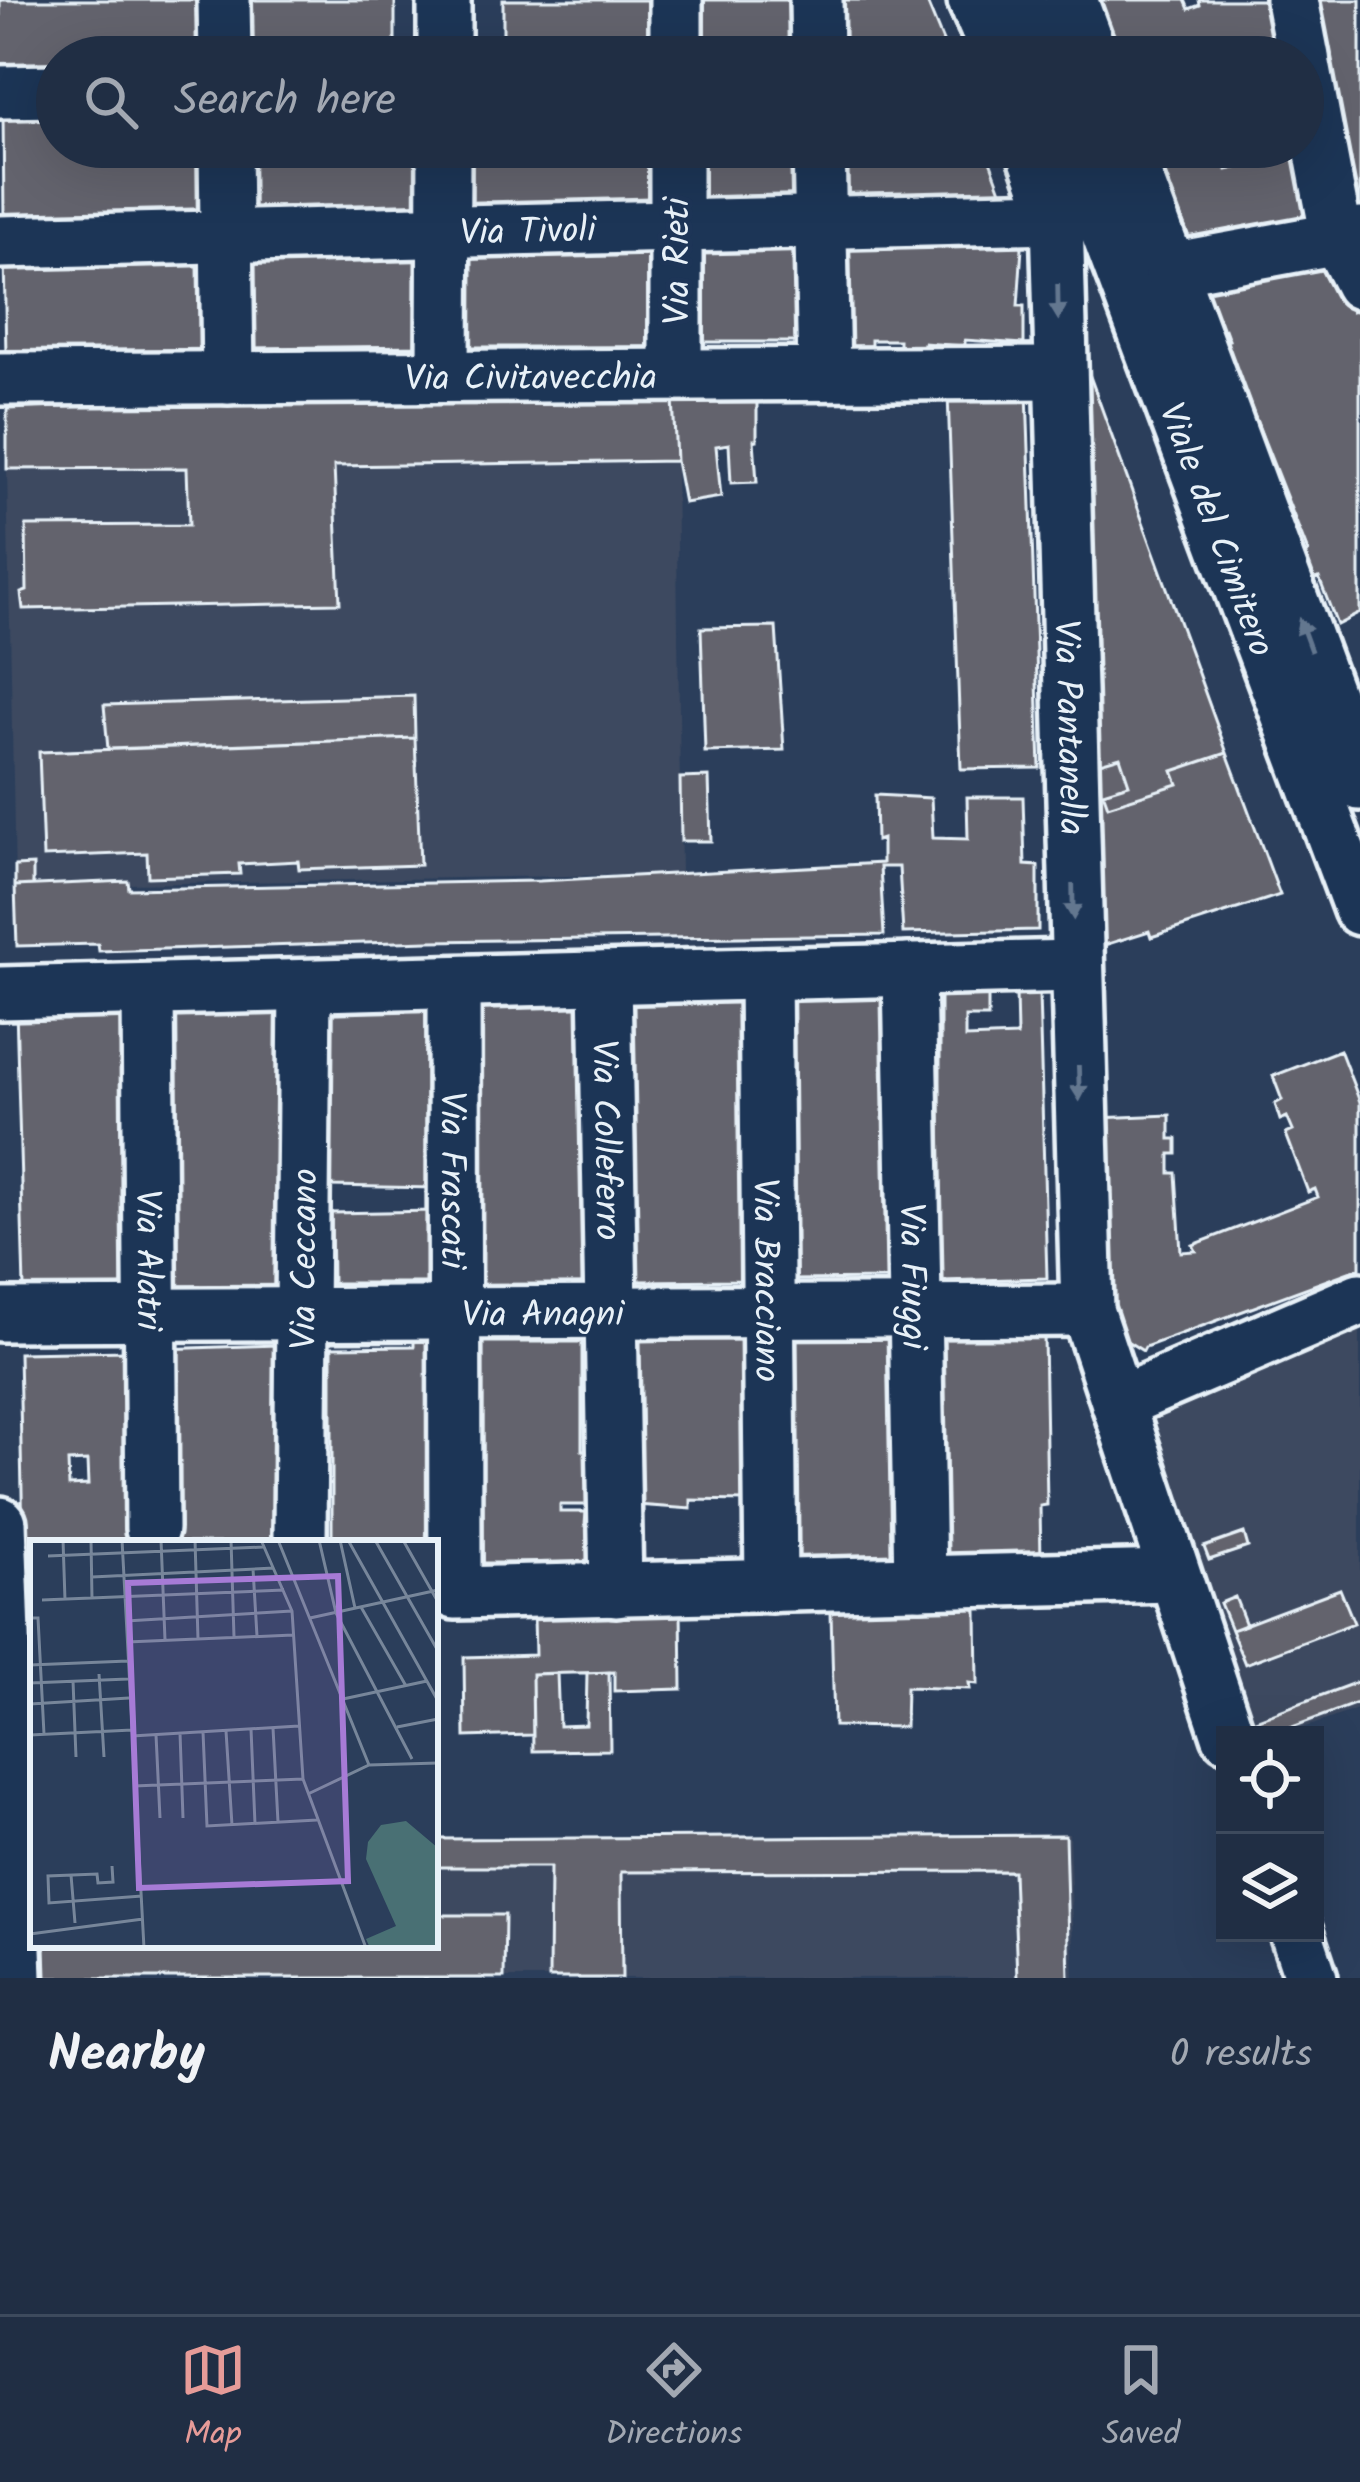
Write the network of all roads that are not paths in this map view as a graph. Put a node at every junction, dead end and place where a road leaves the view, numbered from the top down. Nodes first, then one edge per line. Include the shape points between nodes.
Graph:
1 (224, 0) edge
2 (444, 0) edge
3 (676, 0) edge
4 (816, 0) edge
5 (974, 0) edge
6 (1019, 0) edge
7 (1071, 0) edge
8 (1292, 0) edge
9 (225, 36) edge
10 (444, 36) edge
11 (676, 36) edge
12 (817, 36) edge
13 (990, 36) edge
14 (1033, 36) edge
15 (1084, 36) edge
16 (1299, 36) edge
17 (36, 91) edge
18 (0, 92) edge
19 (1324, 141) edge
20 (225, 168) edge
21 (444, 168) edge
22 (676, 168) edge
23 (820, 168) edge
24 (1040, 168) edge
25 (1083, 168) edge
26 (1133, 168) edge
27 (1057, 217) junction
28 (821, 223) junction
29 (676, 226) junction
30 (444, 232) junction
31 (226, 237) junction
32 (0, 242) edge
33 (1352, 252) edge
34 (1170, 269) junction
35 (1060, 373) junction
36 (676, 374) junction
37 (824, 374) junction
38 (443, 376) junction
39 (228, 378) junction
40 (0, 379) edge
41 (1360, 784) edge
42 (1360, 909) edge
43 (1075, 966) junction
44 (909, 970) junction
45 (765, 974) junction
46 (604, 978) junction
47 (454, 982) junction
48 (305, 986) junction
49 (148, 990) junction
50 (0, 993) edge
51 (1360, 1299) edge
52 (1087, 1310) junction
53 (768, 1311) junction
54 (915, 1311) junction
55 (611, 1312) junction
56 (455, 1313) junction
57 (151, 1314) junction
58 (302, 1314) junction
59 (0, 1315) edge
60 (1118, 1403) junction
61 (0, 1523) edge
62 (152, 1529) dead end
63 (300, 1534) dead end
64 (1174, 1576) junction
65 (920, 1582) junction
66 (771, 1586) junction
67 (616, 1590) junction
68 (1225, 1726) edge
69 (1299, 1942) edge
70 (16, 1978) edge
71 (1311, 1978) edge

1 - 9 street
2 - 10 street
3 - 11 street
4 - 12 street
5 - 13 street
6 - 14 street
7 - 15 street
8 - 16 street
17 - 18 street
19 - 33 street
20 - 31 street
21 - 30 street
22 - 29 street, Via Rieti
23 - 28 street
24 - 27 street, Via Pantanella
25 - 42 street, Viale del Cimitero
26 - 34 street, Viale del Cimitero
27 - 28 street, Via Tivoli
27 -> 35 street, Via Pantanella
28 - 29 street, Via Tivoli
28 - 37 street
29 - 30 street, Via Tivoli
29 - 36 street, Via Rieti
30 - 31 street, Via Tivoli
30 - 38 street
31 - 32 street, Via Tivoli
31 - 39 street
33 - 34 street
41 -> 34 street, Viale del Cimitero
35 - 37 street, Via Civitavecchia
35 -> 43 street, Via Pantanella
36 - 37 street, Via Civitavecchia
36 - 38 street, Via Civitavecchia
38 - 39 street, Via Civitavecchia
39 - 40 street, Via Civitavecchia
43 - 44 street
43 -> 52 street, Via Pantanella
44 - 45 street
44 - 54 street, Via Fiuggi
45 - 46 street
45 - 53 street, Via Bracciano
46 - 47 street
46 - 55 street, Via Colleferro
47 - 48 street
47 - 56 street, Via Frascati
48 - 49 street
48 - 58 street, Via Ceccano
49 - 50 street
49 - 57 street, Via Alatri
51 - 60 street
52 - 54 street, Via Anagni
52 - 60 street, Via Pantanella
53 - 54 street, Via Anagni
53 - 55 street, Via Anagni
53 - 66 street, Via Bracciano
54 - 65 street, Via Fiuggi
55 - 56 street, Via Anagni
55 - 67 street, Via Colleferro
56 - 58 street, Via Anagni
56 - 67 street, Via Frascati via 455,1593
57 - 58 street, Via Anagni
57 - 59 street, Via Anagni
57 - 62 street, Via Alatri
58 - 63 street, Via Ceccano
60 - 64 street, Via Pantanella
61 - 70 street
64 - 65 street
64 - 68 street, Via Pantanella
65 - 66 street
66 - 67 street
69 - 71 street

